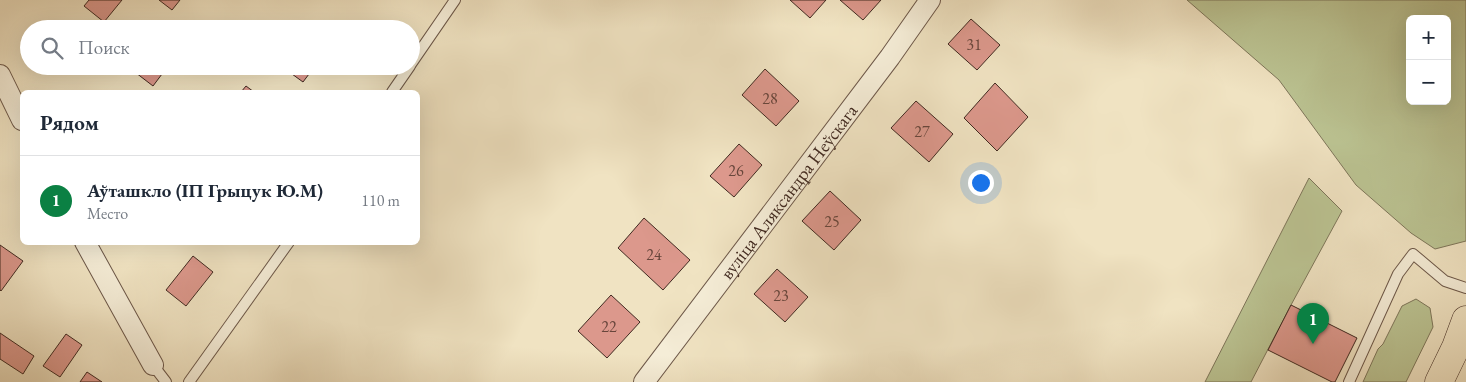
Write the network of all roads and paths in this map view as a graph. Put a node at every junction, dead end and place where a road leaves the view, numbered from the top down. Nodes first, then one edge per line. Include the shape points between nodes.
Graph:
1 (454, 0) edge
2 (930, 0) edge
3 (420, 51) edge
4 (0, 74) edge
5 (404, 75) edge
6 (393, 90) edge
7 (20, 116) edge
8 (87, 245) edge
9 (286, 245) edge
10 (1466, 288) edge
11 (1466, 320) edge
12 (153, 365) joint
13 (166, 382) edge
14 (189, 382) edge
15 (644, 382) edge
16 (1349, 382) edge
17 (1439, 382) edge

1 - 3 lane
2 - 15 street, вуліца Аляксандра Неўскага
4 - 7 street
5 - 6 lane
8 - 12 street
9 - 14 lane
10 - 16 lane via 1445,281 1413,254 1398,274
11 - 17 highway
12 - 13 lane

